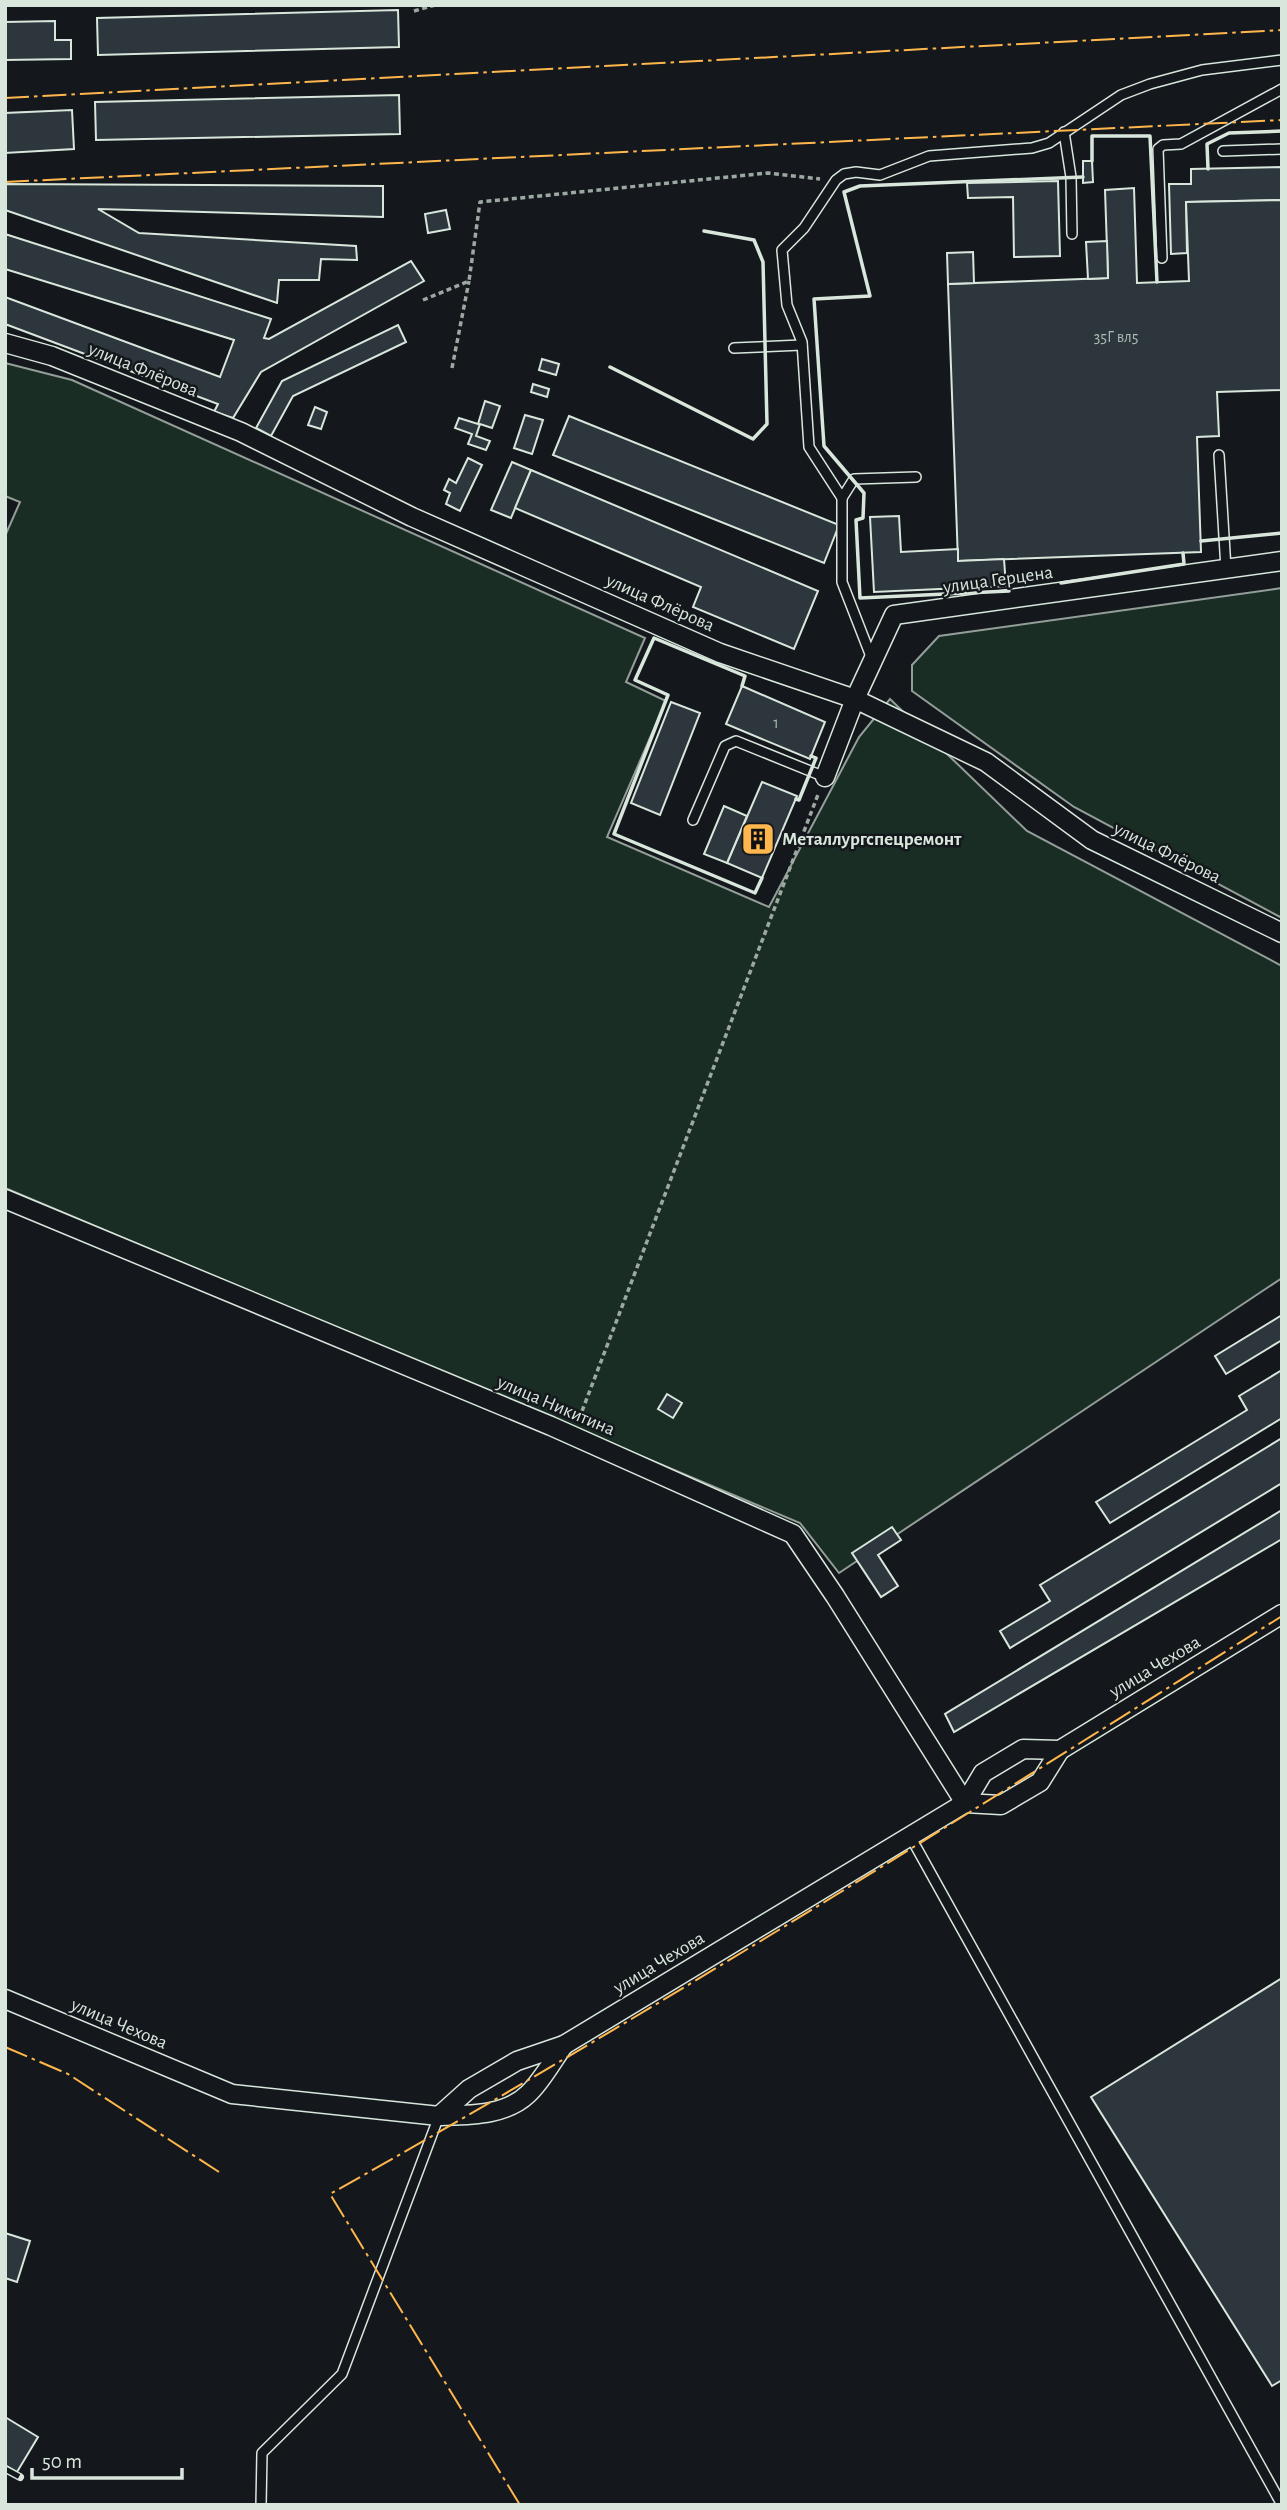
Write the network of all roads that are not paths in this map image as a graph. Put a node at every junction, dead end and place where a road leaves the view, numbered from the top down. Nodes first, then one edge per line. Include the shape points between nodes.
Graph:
1 (1282, 60) edge
2 (1282, 89) edge
3 (1065, 132) junction
4 (1282, 149) edge
5 (1223, 151) dead end
6 (1072, 234) dead end
7 (1162, 258) dead end
8 (5, 343) edge
9 (802, 345) junction
10 (734, 348) dead end
11 (1219, 455) dead end
12 (916, 477) dead end
13 (842, 498) junction
14 (1282, 561) edge
15 (1226, 569) junction
16 (873, 661) junction
17 (855, 699) junction
18 (825, 777) joint
19 (692, 820) dead end
20 (1282, 933) edge
21 (5, 1199) edge
22 (1282, 1614) edge
23 (1060, 1750) junction
24 (965, 1803) junction
25 (910, 1836) junction
26 (5, 1999) edge
27 (564, 2045) junction
28 (439, 2116) junction
29 (261, 2505) edge
30 (1282, 2505) edge

1 - 3 lane via 1202,70 1150,84 1121,95
2 - 7 lane via 1181,144 1158,149
3 - 6 lane
3 - 9 lane via 1032,148 929,156 880,175 856,172 836,180 804,228 782,250 787,305
4 - 5 lane
8 - 17 street, улица Флёрова via 52,356 241,432 412,517 720,653
9 - 10 lane
9 - 13 lane via 809,447
11 - 15 lane
12 - 13 lane via 854,479
13 - 16 lane via 842,582
14 - 15 street, улица Герцена
15 - 16 street, улица Герцена via 894,615
16 - 17 street, улица Герцена
17 - 18 street, улица Герцена
17 - 20 street, улица Флёрова via 986,762 1092,840
18 - 19 lane via 736,741 725,746
21 - 24 street, улица Никитина via 573,1436 793,1534
22 - 23 street, улица Чехова
23 - 24 street, улица Чехова via 1023,1749 983,1773
23 - 24 street via 1040,1782 1001,1805
24 - 25 street, улица Чехова
25 - 27 street, улица Чехова
25 - 30 lane
26 - 28 street, улица Чехова via 232,2094
27 - 28 street, улица Чехова via 517,2061 469,2089
27 - 28 street via 528,2095 479,2114
28 - 29 lane via 342,2374 262,2452

